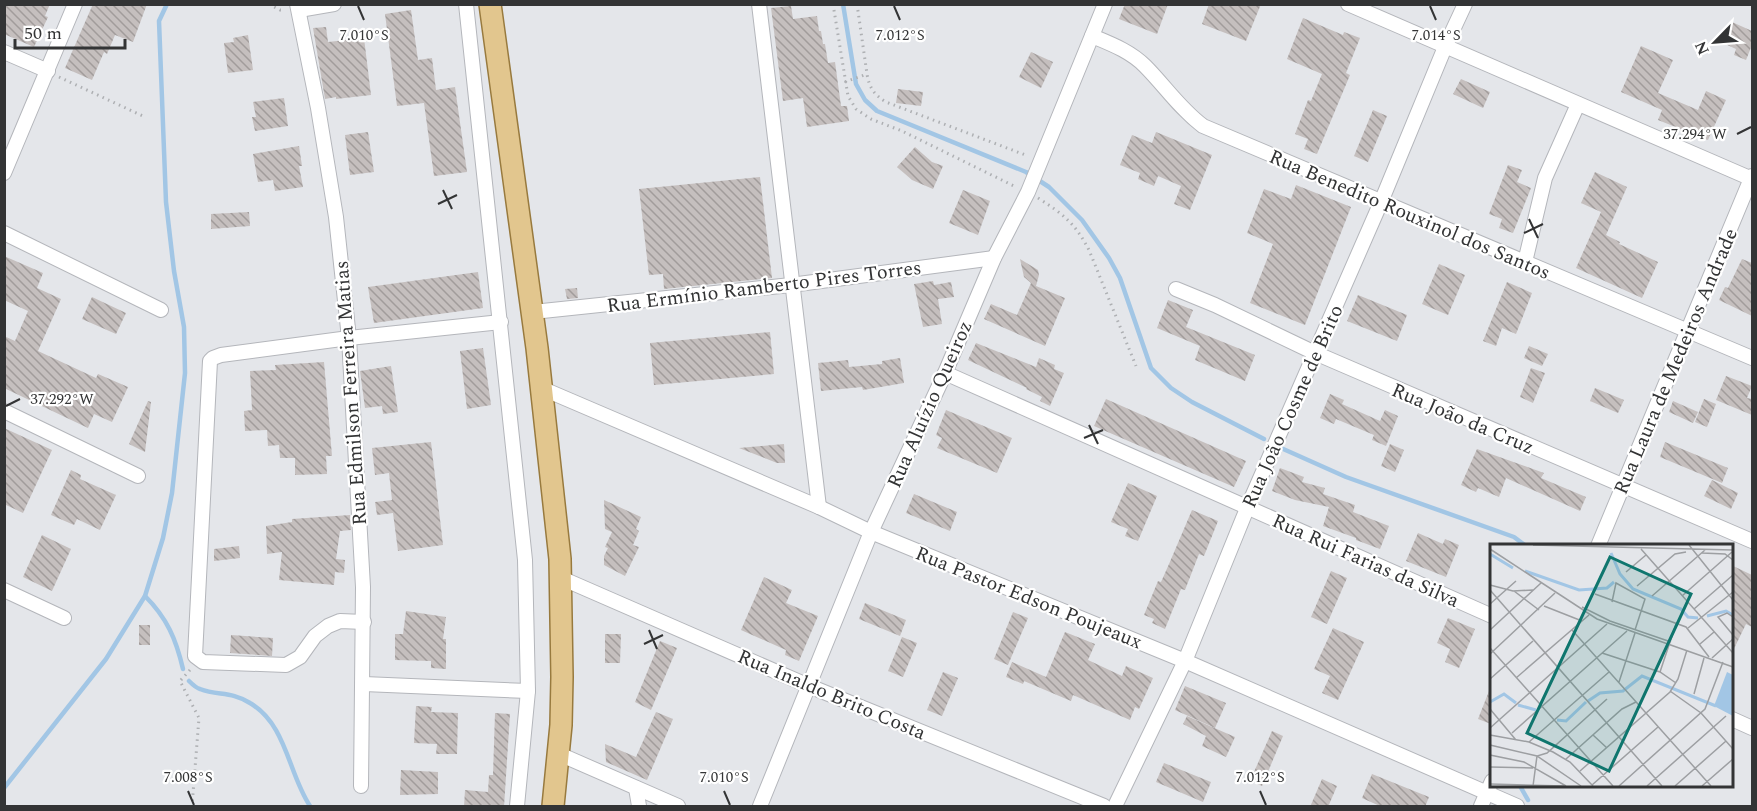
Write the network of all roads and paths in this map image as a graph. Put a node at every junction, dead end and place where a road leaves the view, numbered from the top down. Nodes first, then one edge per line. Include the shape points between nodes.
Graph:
1 (75, 4) edge
2 (334, 4) edge
3 (466, 4) edge
4 (490, 4) edge
5 (759, 4) edge
6 (833, 4) edge
7 (857, 4) edge
8 (1105, 4) edge
9 (1348, 4) edge
10 (1465, 4) edge
11 (298, 7) edge
12 (1092, 36) junction
13 (1445, 46) junction
14 (4, 52) edge
15 (48, 71) junction
16 (867, 74) junction
17 (845, 82) junction
18 (1578, 104) junction
19 (145, 117) dead end
20 (1041, 161) junction
21 (4, 173) edge
22 (1752, 178) edge
23 (1028, 192) junction
24 (1381, 202) junction
25 (4, 234) edge
26 (994, 258) junction
27 (1526, 262) junction
28 (792, 285) junction
29 (1176, 289) dead end
30 (161, 310) dead end
31 (533, 312) junction
32 (501, 322) junction
33 (1687, 330) junction
34 (349, 338) junction
35 (1315, 353) junction
36 (1752, 358) edge
37 (1136, 366) dead end
38 (945, 373) junction
39 (541, 388) junction
40 (4, 411) edge
41 (138, 476) dead end
42 (1622, 487) junction
43 (1248, 506) junction
44 (819, 507) junction
45 (871, 532) junction
46 (1752, 541) edge
47 (1599, 544) edge
48 (561, 578) junction
49 (4, 590) edge
50 (1490, 616) edge
51 (64, 618) dead end
52 (364, 622) junction
53 (1185, 661) junction
54 (180, 681) dead end
55 (363, 684) junction
56 (809, 686) junction
57 (528, 691) junction
58 (1733, 720) edge
59 (1752, 728) edge
60 (560, 754) junction
61 (361, 786) dead end
62 (636, 788) junction
63 (1486, 794) edge
64 (192, 807) edge
65 (517, 807) edge
66 (553, 807) edge
67 (639, 807) edge
68 (678, 807) edge
69 (760, 807) edge
70 (1104, 807) edge
71 (1115, 807) edge
72 (1517, 807) edge

1 - 15 street
2 - 11 street
3 - 32 street
4 - 31 main road
5 - 28 street
6 - 17 path
7 - 16 path
8 - 12 street, Rua Aluízio Queiroz
9 - 13 street
10 - 13 street, Rua João Cosme de Brito
11 - 34 street, Rua Edmilson Ferreira Matias via 336,217
12 - 20 street, Rua Aluízio Queiroz
12 - 24 street, Rua Benedito Rouxinol dos Santos via 1120,47 1143,64 1186,114 1203,126
13 - 18 street
13 - 24 street, Rua João Cosme de Brito
14 - 15 street
15 - 19 path
15 - 21 street
16 - 17 path
16 - 20 path via 876,96 886,102
17 - 23 path via 856,109 870,119
18 - 22 street
18 - 27 street via 1545,178
20 - 23 street, Rua Aluízio Queiroz
22 - 33 street, Rua Laura de Medeiros Andrade
23 - 26 street, Rua Aluízio Queiroz
23 - 37 path via 1063,214 1080,233
24 - 27 street, Rua Benedito Rouxinol dos Santos
24 - 35 street, Rua João Cosme de Brito
25 - 30 street
26 - 28 street, Rua Ermínio Ramberto Pires Torres
26 - 38 street, Rua Aluízio Queiroz
27 - 33 street, Rua Benedito Rouxinol dos Santos
28 - 31 street, Rua Ermínio Ramberto Pires Torres
28 - 44 street
29 - 35 street, Rua João da Cruz
31 - 39 main road
32 - 34 street
32 - 57 street via 525,560
33 - 36 street, Rua Benedito Rouxinol dos Santos
33 - 42 street, Rua Laura de Medeiros Andrade
34 - 52 street, Rua Edmilson Ferreira Matias
34 - 52 street via 221,355 209,364 195,656 203,662 285,664 300,657 328,626 340,621
35 - 42 street, Rua João da Cruz
35 - 43 street, Rua João Cosme de Brito
38 - 43 street, Rua Rui Farias da Silva
38 - 45 street, Rua Aluízio Queiroz
39 - 44 street, Rua Pastor Edson Poujeaux
39 - 48 main road
40 - 41 street
42 - 46 street, Rua João da Cruz
42 - 47 street, Rua Laura de Medeiros Andrade
43 - 50 street, Rua Rui Farias da Silva
43 - 53 street, Rua João Cosme de Brito
44 - 45 street, Rua Pastor Edson Poujeaux
45 - 53 street, Rua Pastor Edson Poujeaux
45 - 56 street, Rua Aluízio Queiroz
48 - 56 street, Rua Inaldo Brito Costa
48 - 60 main road
49 - 51 street
52 - 55 street, Rua Edmilson Ferreira Matias
53 - 63 street, Rua Pastor Edson Poujeaux
53 - 71 street, Rua João Cosme de Brito
54 - 64 path via 199,718
55 - 57 street
55 - 61 street, Rua Edmilson Ferreira Matias
56 - 69 street, Rua Aluízio Queiroz
56 - 70 street, Rua Inaldo Brito Costa
57 - 65 street
58 - 59 street
60 - 62 street
60 - 66 main road
62 - 67 street
62 - 68 street
63 - 72 street, Rua Pastor Edson Poujeaux

